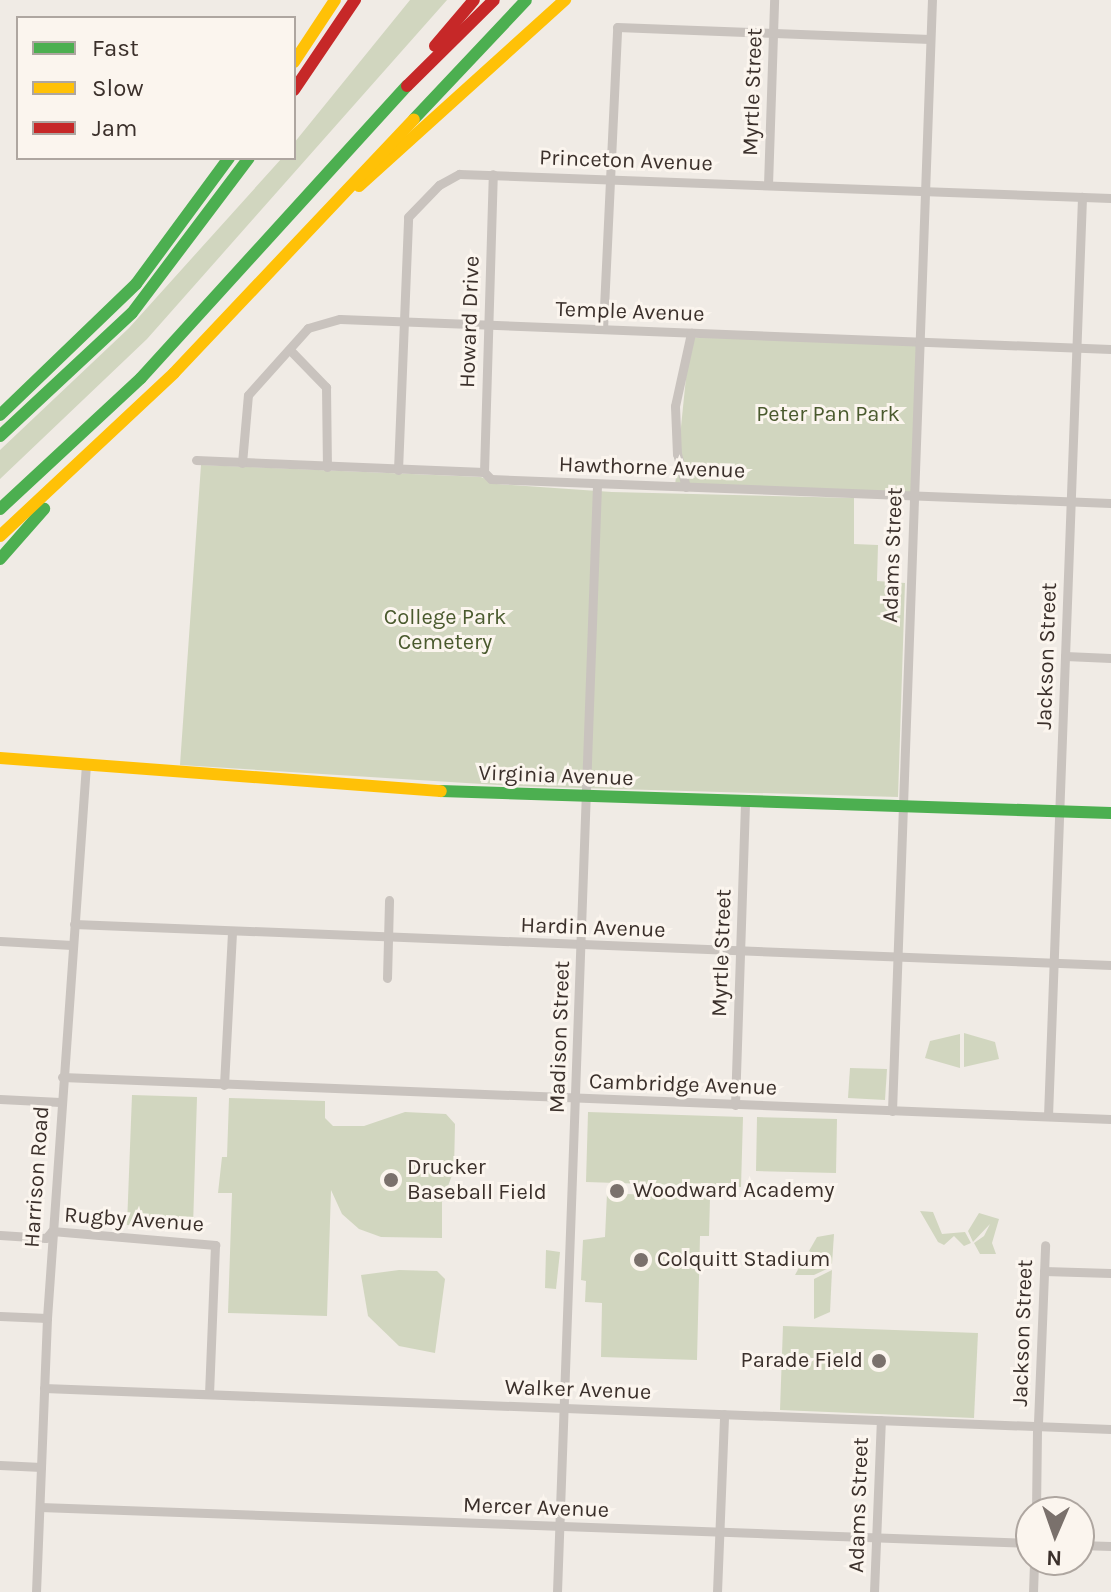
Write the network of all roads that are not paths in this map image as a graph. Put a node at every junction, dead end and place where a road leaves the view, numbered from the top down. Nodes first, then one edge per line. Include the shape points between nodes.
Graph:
1 (335, 0) edge
2 (355, 0) edge
3 (474, 0) edge
4 (494, 0) edge
5 (526, 0) edge
6 (565, 0) edge
7 (774, 0) edge
8 (932, 0) edge
9 (773, 33) junction
10 (930, 39) junction
11 (296, 59) edge
12 (296, 87) edge
13 (401, 92) junction
14 (228, 160) edge
15 (248, 160) edge
16 (493, 174) junction
17 (610, 178) junction
18 (768, 185) junction
19 (925, 191) junction
20 (1082, 197) junction
21 (1111, 198) edge
22 (334, 203) junction
23 (403, 321) junction
24 (488, 325) junction
25 (603, 329) junction
26 (691, 333) junction
27 (919, 342) junction
28 (1076, 348) junction
29 (1111, 349) edge
30 (290, 350) junction
31 (0, 415) edge
32 (0, 436) edge
33 (58, 460) junction
34 (196, 460) dead end
35 (242, 463) junction
36 (327, 467) junction
37 (398, 470) junction
38 (484, 472) junction
39 (67, 478) junction
40 (597, 484) junction
41 (686, 487) junction
42 (913, 496) junction
43 (0, 500) edge
44 (1070, 502) junction
45 (1111, 503) edge
46 (0, 509) edge
47 (0, 536) edge
48 (0, 559) edge
49 (1065, 656) junction
50 (1111, 658) edge
51 (0, 758) edge
52 (86, 765) junction
53 (586, 797) junction
54 (745, 802) junction
55 (903, 806) junction
56 (1059, 811) junction
57 (1111, 813) edge
58 (389, 900) dead end
59 (74, 924) junction
60 (232, 931) junction
61 (388, 938) junction
62 (0, 941) edge
63 (72, 945) junction
64 (581, 946) junction
65 (740, 952) junction
66 (897, 957) junction
67 (1054, 963) junction
68 (1111, 965) edge
69 (387, 978) dead end
70 (62, 1077) junction
71 (224, 1085) junction
72 (0, 1099) edge
73 (575, 1099) junction
74 (60, 1102) junction
75 (735, 1105) junction
76 (892, 1111) junction
77 (1048, 1116) junction
78 (1111, 1119) edge
79 (52, 1231) junction
80 (0, 1235) edge
81 (1045, 1245) dead end
82 (1044, 1271) junction
83 (1111, 1273) edge
84 (0, 1316) edge
85 (47, 1318) junction
86 (44, 1388) junction
87 (209, 1394) junction
88 (564, 1408) junction
89 (724, 1414) junction
90 (881, 1420) junction
91 (1038, 1424) junction
92 (1111, 1429) edge
93 (0, 1465) edge
94 (41, 1467) junction
95 (1036, 1496) edge
96 (40, 1507) junction
97 (560, 1527) junction
98 (719, 1533) junction
99 (876, 1538) junction
100 (1015, 1542) edge
101 (36, 1592) edge
102 (557, 1592) edge
103 (717, 1592) edge
104 (874, 1592) edge

1 - 11 main road
2 - 12 main road
3 - 13 main road
4 - 13 main road
5 - 22 main road
6 - 22 main road via 388,163
7 - 9 street, Myrtle Street
8 - 10 street, Adams Street
9 - 10 street
9 - 17 street via 617,27
9 - 18 street, Myrtle Street
10 - 19 street, Adams Street
13 - 33 main road via 276,232
14 - 31 main road via 114,308
15 - 32 main road via 132,313
16 - 17 street, Princeton Avenue
16 - 23 street, Princeton Avenue via 449,178 408,217
16 - 24 street, Howard Drive
17 - 18 street, Princeton Avenue
17 - 25 street
18 - 19 street, Princeton Avenue
19 - 20 street, Princeton Avenue
19 - 27 street, Adams Street
20 - 21 street, Princeton Avenue
20 - 28 street, Jackson Street
22 - 39 main road
23 - 24 street, Temple Avenue
23 - 30 street, Temple Avenue via 327,322 308,328
23 - 37 street, Princeton Avenue
24 - 25 street, Temple Avenue
24 - 38 street, Howard Drive
25 - 26 street, Temple Avenue
26 - 27 street, Temple Avenue
26 - 41 street via 675,406 677,454
27 - 28 street, Temple Avenue
27 - 42 street, Adams Street
28 - 29 street, Temple Avenue
28 - 44 street, Jackson Street
30 - 35 street, Temple Avenue via 248,395
30 - 36 street via 326,387
33 - 43 main road via 33,471
33 - 46 main road
34 - 35 street, Hawthorne Avenue
35 - 36 street, Hawthorne Avenue
36 - 37 street, Hawthorne Avenue
37 - 38 street, Hawthorne Avenue
38 - 40 street, Hawthorne Avenue via 491,479
39 - 47 main road
39 - 48 main road
40 - 41 street, Hawthorne Avenue
40 - 53 street, Madison Street
41 - 42 street, Hawthorne Avenue
42 - 44 street, Hawthorne Avenue
42 - 55 street, Adams Street
44 - 45 street, Hawthorne Avenue
44 - 49 street, Jackson Street
49 - 50 street
49 - 56 street, Jackson Street
51 - 52 main road, Virginia Avenue
52 - 53 main road, Virginia Avenue
52 - 59 street, Harrison Road
53 - 54 main road, Virginia Avenue
53 - 64 street, Madison Street
54 - 55 main road, Virginia Avenue
54 - 65 street, Myrtle Street
55 - 56 main road, Virginia Avenue
55 - 66 street, Adams Street
56 - 57 main road, Virginia Avenue
56 - 67 street, Jackson Street
58 - 61 street
59 - 60 street, Hardin Avenue
59 - 63 street, Harrison Road
60 - 61 street, Hardin Avenue
60 - 71 street
61 - 64 street, Hardin Avenue
61 - 69 street
62 - 63 street
63 - 70 street, Harrison Road
64 - 65 street, Hardin Avenue
64 - 73 street, Madison Street
65 - 66 street, Hardin Avenue
65 - 75 street, Myrtle Street
66 - 67 street, Hardin Avenue
66 - 76 street, Adams Street
67 - 68 street, Hardin Avenue
67 - 77 street, Jackson Street
70 - 71 street, Cambridge Avenue
70 - 74 street, Harrison Road
71 - 73 street, Cambridge Avenue
72 - 74 street
73 - 75 street, Cambridge Avenue
73 - 88 street, Madison Street
74 - 79 street, Harrison Road
75 - 76 street, Cambridge Avenue
76 - 77 street, Cambridge Avenue
77 - 78 street, Cambridge Avenue
79 - 80 street, Rugby Avenue via 46,1238
79 - 85 street, Harrison Road
79 - 87 street, Rugby Avenue via 215,1245
81 - 82 street, Jackson Street
82 - 83 street
82 - 91 street, Jackson Street
84 - 85 street
85 - 86 street, Harrison Road
86 - 87 street, Walker Avenue
86 - 94 street, Harrison Road
87 - 88 street, Walker Avenue
88 - 89 street, Walker Avenue
88 - 97 street, Madison Street
89 - 90 street, Walker Avenue
89 - 98 street
90 - 91 street, Walker Avenue
90 - 99 street, Adams Street
91 - 92 street, Walker Avenue
91 - 95 street, Jackson Street
93 - 94 street
94 - 96 street, Harrison Road
96 - 97 street, Mercer Avenue
96 - 101 street, Harrison Road
97 - 98 street, Mercer Avenue
97 - 102 street, Madison Street
98 - 99 street, Mercer Avenue
98 - 103 street
99 - 100 street, Mercer Avenue
99 - 104 street, Adams Street

